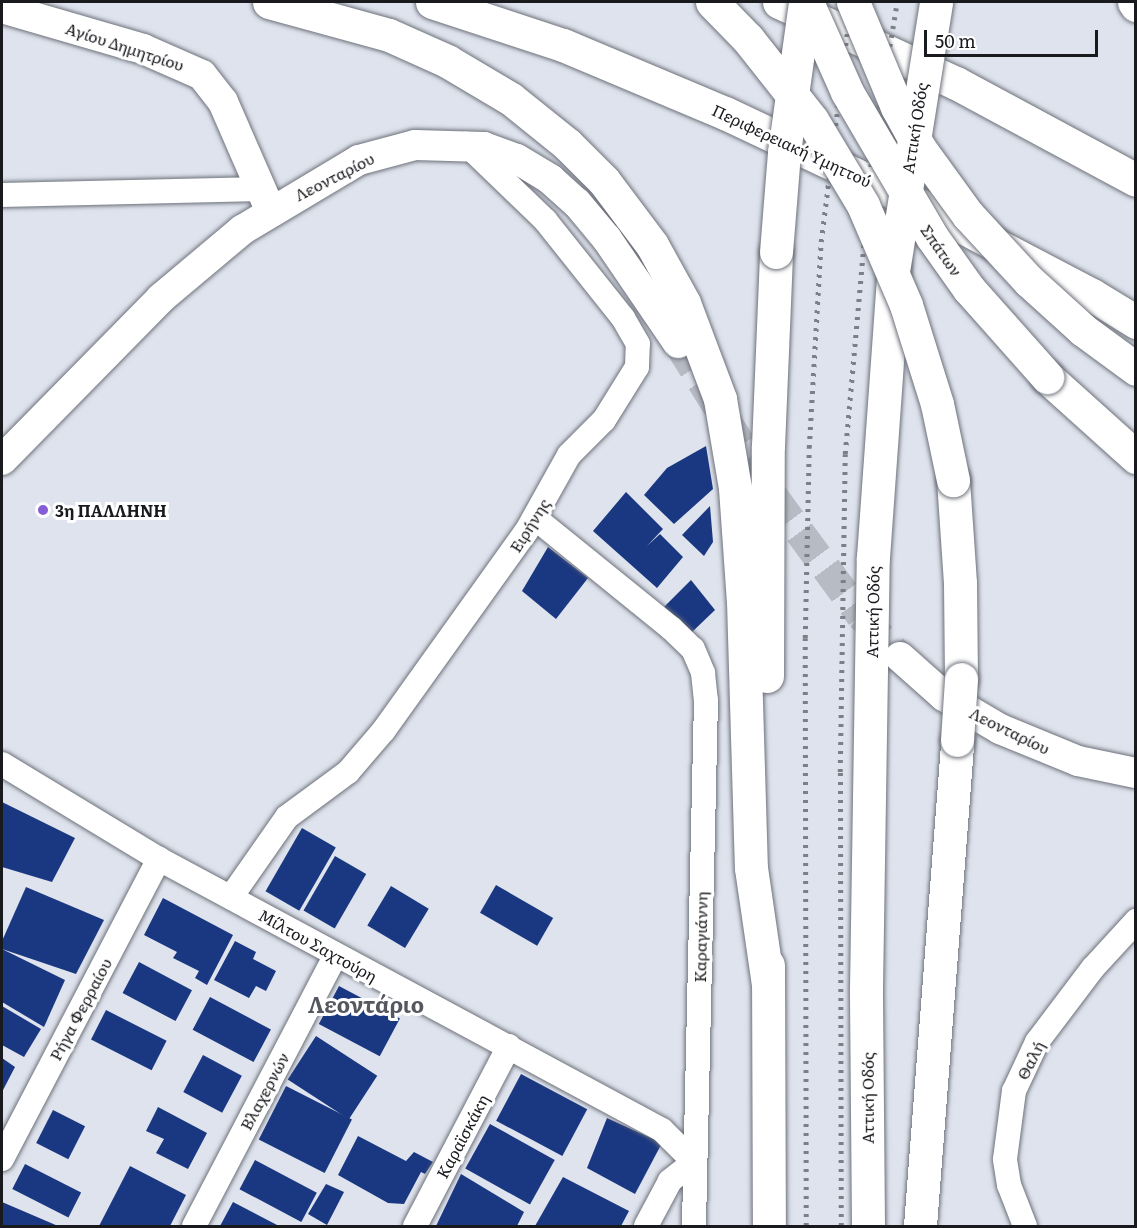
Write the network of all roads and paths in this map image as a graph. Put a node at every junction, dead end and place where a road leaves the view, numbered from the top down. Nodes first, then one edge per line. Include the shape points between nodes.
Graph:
1 (269, 2) edge
2 (432, 2) edge
3 (712, 2) edge
4 (779, 2) edge
5 (806, 2) edge
6 (853, 2) edge
7 (936, 2) edge
8 (2, 8) edge
9 (466, 144) junction
10 (1136, 180) edge
11 (2, 195) edge
12 (266, 200) junction
13 (1136, 322) edge
14 (678, 343) tunnel mouth
15 (1136, 369) edge
16 (1136, 457) edge
17 (2, 460) edge
18 (535, 518) junction
19 (900, 657) tunnel mouth
20 (2, 764) edge
21 (1136, 773) edge
22 (159, 859) junction
23 (231, 897) junction
24 (1136, 921) edge
25 (335, 956) junction
26 (768, 985) junction
27 (509, 1046) junction
28 (2, 1159) edge
29 (694, 1162) junction
30 (194, 1227) edge
31 (415, 1227) edge
32 (646, 1227) edge
33 (694, 1227) edge
34 (769, 1227) edge
35 (868, 1227) edge
36 (920, 1227) edge
37 (1025, 1227) edge

1 - 26 main road via 389,35 447,61 511,99 567,144 604,181 652,245 684,303 720,399 735,488 743,590 751,868
2 - 13 main road, Περιφερειακή Υμηττού via 564,45 725,113 930,210
3 - 36 main road, bridge via 748,39 812,120 863,205 906,305 937,404 953,480 961,679
4 - 10 main road via 956,83
5 - 16 main road, Σπάτων, bridge via 847,92 932,237 969,289 1047,377
5 - 26 main road, bridge via 784,152 768,446
6 - 15 main road, bridge via 897,107 920,149 968,215 1029,281 1083,330
7 - 35 main road, Αττική Οδός, bridge via 894,265 873,557 866,989
8 - 12 street, Αγίου Δημητρίου via 143,49 202,75 223,102
9 - 12 street, Λεονταρίου via 415,145 379,153
9 - 14 street, Λεονταρίου via 518,159 565,191 607,239
9 - 18 street, Ειρήνης via 545,220 623,318 638,344 633,375 604,420 568,455
11 - 12 street
12 - 17 street, Λεονταρίου via 190,270
18 - 23 street, Ειρήνης via 364,756 287,817
18 - 29 street, Καραγιάννη via 693,649 703,673 706,700
19 - 21 street, Λεονταρίου via 944,696 1000,729 1078,761
20 - 22 street, Μίλτου Σαχτούρη
22 - 23 street, Μίλτου Σαχτούρη
22 - 28 street, Ρήγα Φερραίου
23 - 25 street, Μίλτου Σαχτούρη
24 - 37 street, Θαλή via 1093,968 1037,1042 1014,1091 1005,1159 1009,1185
25 - 27 street, Μίλτου Σαχτούρη
25 - 30 street, Βλαχερνών
26 - 34 main road
27 - 29 street, Μίλτου Σαχτούρη via 662,1130
27 - 31 street, Καραϊσκάκη
29 - 32 street via 670,1181
29 - 33 street, Καραγιάννη

